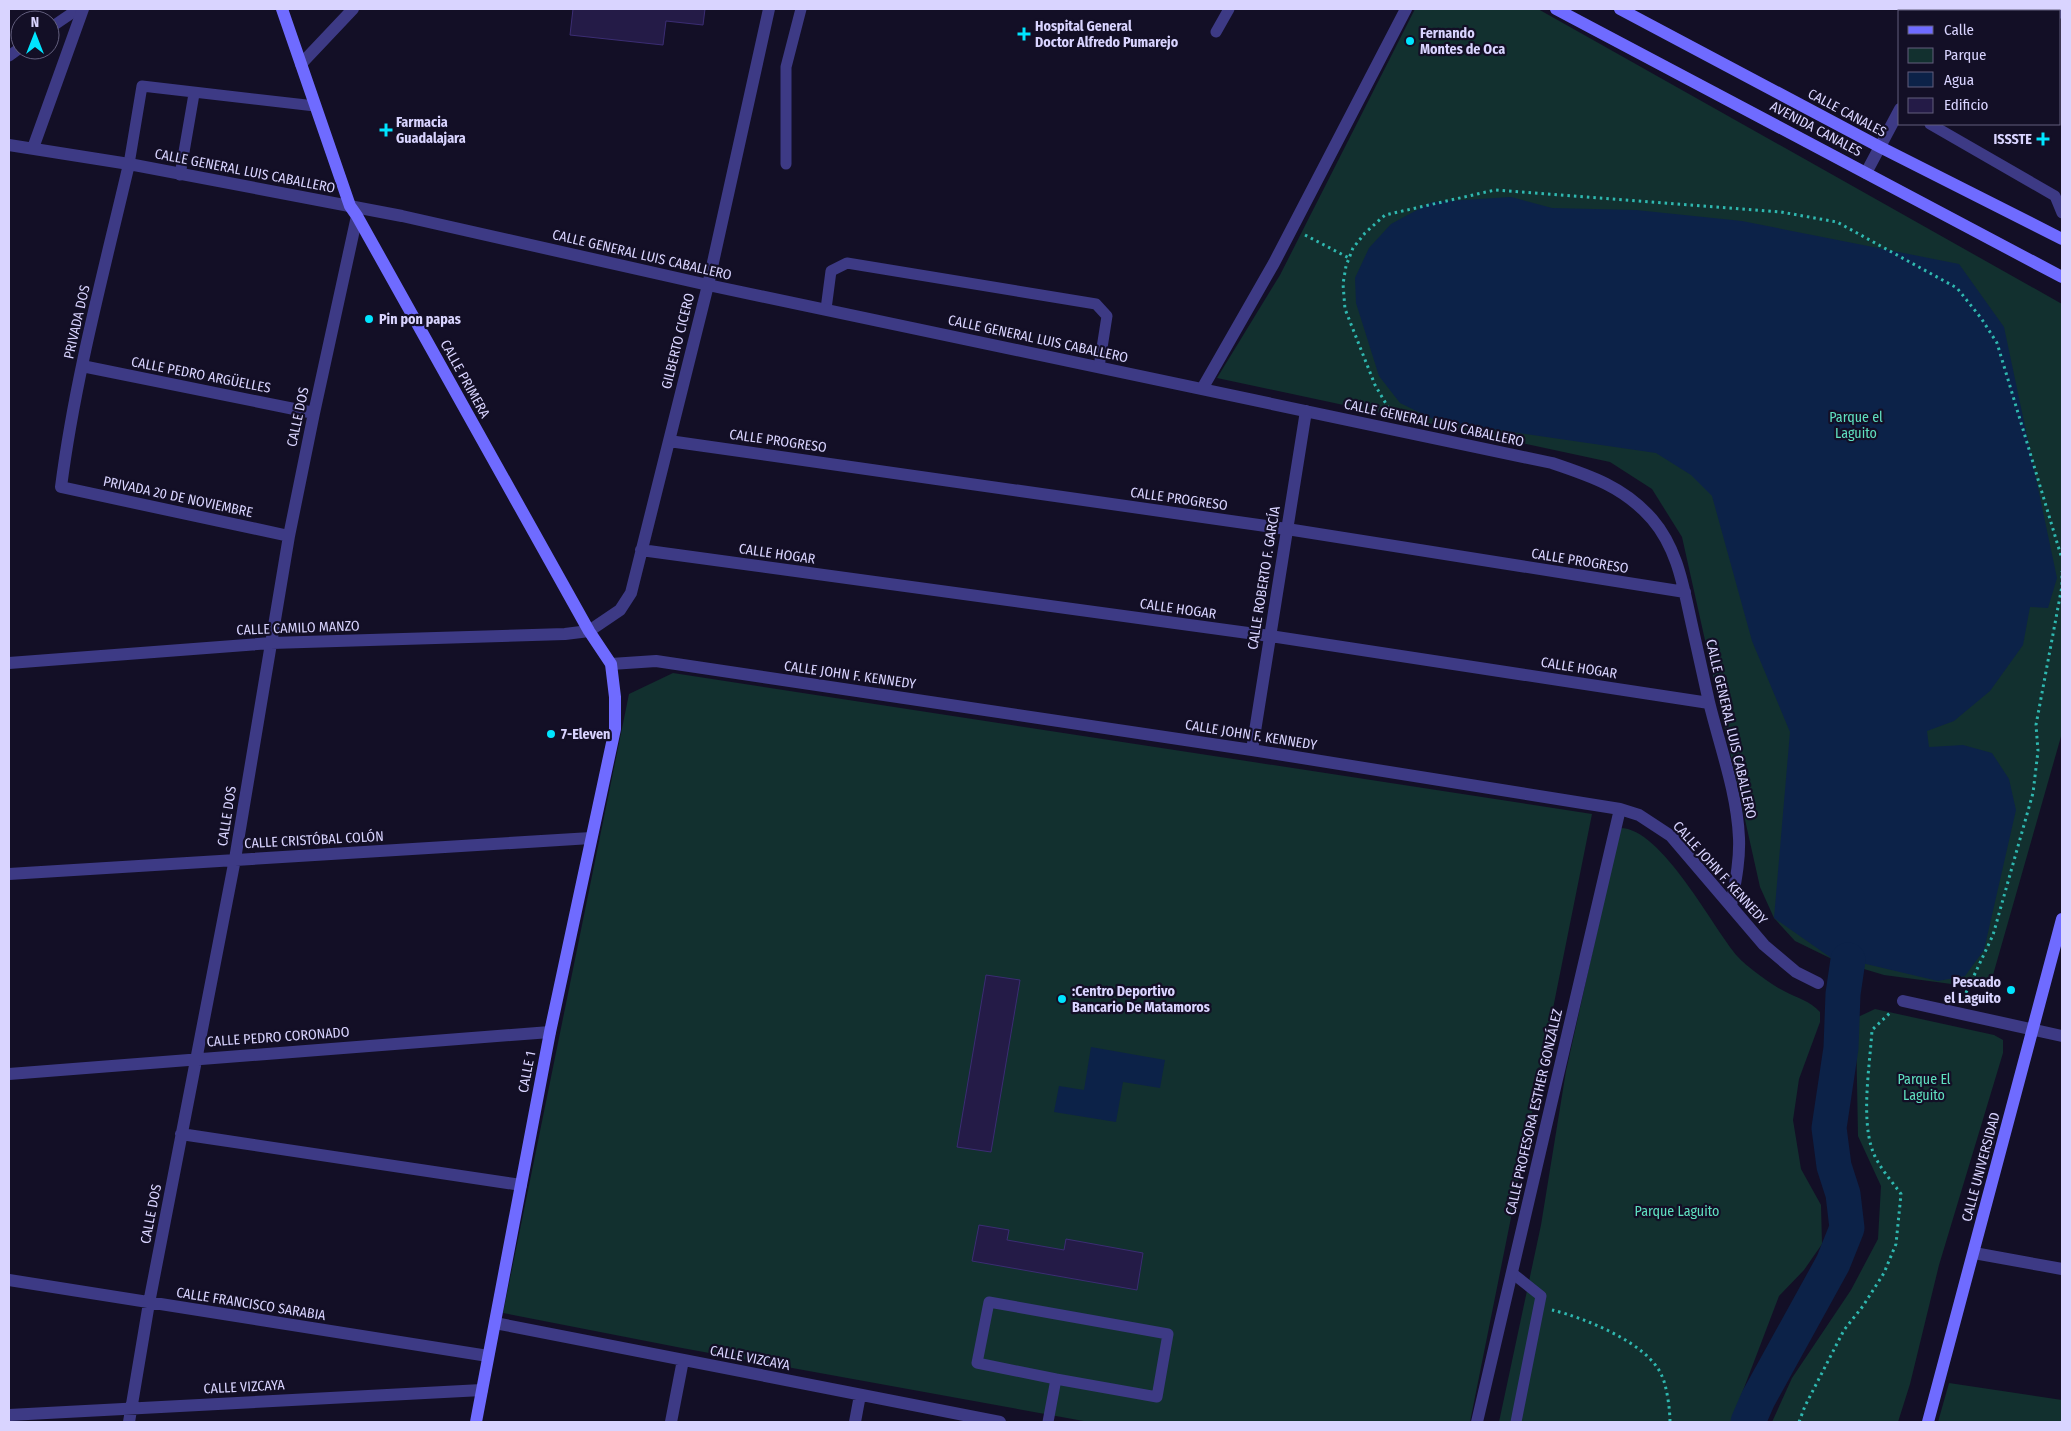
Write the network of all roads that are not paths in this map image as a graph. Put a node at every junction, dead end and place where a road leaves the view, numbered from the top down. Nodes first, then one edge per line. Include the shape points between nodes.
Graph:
1 (78, 9) edge
2 (83, 9) edge
3 (282, 9) edge
4 (353, 9) edge
5 (769, 9) edge
6 (801, 9) edge
7 (1229, 9) edge
8 (1406, 9) edge
9 (1556, 9) edge
10 (1620, 9) edge
11 (60, 21) edge
12 (1216, 32) dead end
13 (301, 64) junction
14 (194, 94) junction
15 (315, 106) junction
16 (1898, 113) edge
17 (1932, 125) edge
18 (9, 145) edge
19 (1880, 147) junction
20 (33, 148) junction
21 (129, 164) junction
22 (786, 164) dead end
23 (1866, 173) junction
24 (180, 175) junction
25 (350, 206) junction
26 (2062, 213) edge
27 (358, 216) junction
28 (2062, 239) edge
29 (2062, 277) edge
30 (708, 285) junction
31 (826, 310) junction
32 (82, 366) junction
33 (1098, 367) junction
34 (1202, 389) junction
35 (1306, 411) junction
36 (314, 413) junction
37 (668, 441) junction
38 (60, 487) joint
39 (1287, 529) junction
40 (289, 536) junction
41 (641, 550) junction
42 (1685, 592) junction
43 (589, 631) junction
44 (1270, 636) junction
45 (271, 642) junction
46 (9, 663) edge
47 (611, 664) junction
48 (1709, 703) junction
49 (615, 729) joint
50 (1252, 750) junction
51 (1620, 809) junction
52 (591, 838) junction
53 (235, 859) junction
54 (9, 874) edge
55 (1731, 906) junction
56 (2062, 919) edge
57 (1818, 983) dead end
58 (1903, 1001) dead end
59 (2032, 1030) junction
60 (550, 1032) junction
61 (2062, 1036) edge
62 (196, 1058) junction
63 (9, 1074) edge
64 (181, 1134) junction
65 (521, 1185) junction
66 (1974, 1253) junction
67 (2062, 1269) edge
68 (1512, 1274) junction
69 (9, 1280) edge
70 (149, 1304) junction
71 (495, 1323) junction
72 (488, 1356) junction
73 (683, 1360) junction
74 (1056, 1379) junction
75 (482, 1390) junction
76 (860, 1395) junction
77 (132, 1408) junction
78 (9, 1415) edge
79 (129, 1422) edge
80 (476, 1422) edge
81 (671, 1422) edge
82 (855, 1422) edge
83 (1000, 1422) edge
84 (1048, 1422) edge
85 (1477, 1422) edge
86 (1516, 1422) edge
87 (1928, 1422) edge

1 - 11 lane
2 - 20 street
3 - 13 street, CALLE PRIMERA
4 - 13 street
5 - 30 street, GILBERTO CICERO
6 - 22 lane via 786,67
7 - 12 lane
8 - 34 street via 1292,228
9 - 23 street, AVENIDA CANALES
10 - 19 street, CALLE CANALES
13 - 15 street, CALLE PRIMERA
14 - 15 lane
14 - 21 lane via 142,86
14 - 24 lane
15 - 25 street, CALLE PRIMERA
16 - 19 street
17 - 26 lane via 2055,196
18 - 20 street, CALLE GENERAL LUIS CABALLERO
19 - 23 street
19 - 28 street, CALLE CANALES
20 - 21 street, CALLE GENERAL LUIS CABALLERO
21 - 24 street, CALLE GENERAL LUIS CABALLERO
21 - 32 street, PRIVADA DOS
23 - 29 street, AVENIDA CANALES
24 - 25 street, CALLE GENERAL LUIS CABALLERO
25 - 27 street, CALLE PRIMERA
25 - 30 street, CALLE GENERAL LUIS CABALLERO
27 - 36 street, CALLE DOS
27 - 43 street, CALLE PRIMERA
30 - 31 street, CALLE GENERAL LUIS CABALLERO
30 - 37 street, GILBERTO CICERO
31 - 33 street, CALLE GENERAL LUIS CABALLERO
31 - 33 lane via 831,271 847,263 1096,304 1107,316
32 - 36 street, CALLE PEDRO ARGÜELLES
32 - 38 street, PRIVADA DOS
33 - 34 street, CALLE GENERAL LUIS CABALLERO
34 - 35 street, CALLE GENERAL LUIS CABALLERO
35 - 39 street, CALLE ROBERTO F. GARCÍA
35 - 42 street, CALLE GENERAL LUIS CABALLERO via 1552,462 1603,481 1628,496 1668,540
36 - 40 street, CALLE DOS
37 - 39 street, CALLE PROGRESO
37 - 41 street, GILBERTO CICERO
38 - 40 street, PRIVADA 20 DE NOVIEMBRE
39 - 42 street, CALLE PROGRESO
39 - 44 street, CALLE ROBERTO F. GARCÍA
40 - 45 street, CALLE DOS
41 - 43 street, GILBERTO CICERO via 631,593 620,610
41 - 44 street, CALLE HOGAR
42 - 48 street, CALLE GENERAL LUIS CABALLERO
43 - 45 street, CALLE CAMILO MANZO
43 - 47 street, CALLE PRIMERA
44 - 48 street, CALLE HOGAR
44 - 50 street, CALLE ROBERTO F. GARCÍA
45 - 46 street, CALLE CAMILO MANZO
45 - 53 street, CALLE DOS
47 - 49 street, CALLE PRIMERA
47 - 50 street, CALLE JOHN F. KENNEDY via 656,661
48 - 55 street, CALLE GENERAL LUIS CABALLERO via 1736,808 1740,854
49 - 52 street, CALLE 1
50 - 51 street, CALLE JOHN F. KENNEDY
51 - 55 street, CALLE JOHN F. KENNEDY via 1639,815 1671,836
51 - 68 street, CALLE PROFESORA ESTHER GONZÁLEZ
52 - 53 street, CALLE CRISTÓBAL COLÓN
52 - 60 street, CALLE 1
53 - 54 street, CALLE CRISTÓBAL COLÓN
53 - 62 street, CALLE DOS
55 - 57 street, CALLE JOHN F. KENNEDY via 1764,945 1796,972
56 - 59 street, CALLE UNIVERSIDAD
58 - 59 street
59 - 61 street
59 - 66 street, CALLE UNIVERSIDAD
60 - 62 street, CALLE PEDRO CORONADO
60 - 65 street, CALLE 1
62 - 63 street, CALLE PEDRO CORONADO
62 - 64 street, CALLE DOS
64 - 65 street
64 - 70 street, CALLE DOS
65 - 71 street, CALLE 1
66 - 67 street
66 - 87 street, CALLE UNIVERSIDAD
68 - 85 street, CALLE PROFESORA ESTHER GONZÁLEZ
68 - 86 lane via 1541,1296
69 - 70 street, CALLE FRANCISCO SARABIA
70 - 72 street, CALLE FRANCISCO SARABIA
70 - 77 street, CALLE DOS
71 - 72 street, CALLE 1
71 - 73 street, CALLE VIZCAYA
72 - 75 street, CALLE 1
73 - 76 street, CALLE VIZCAYA
73 - 81 street
74 - 74 lane via 978,1363 989,1302 1168,1334 1157,1397
74 - 84 lane
75 - 77 street, CALLE VIZCAYA
75 - 80 street, CALLE 1
76 - 82 street
76 - 83 street, CALLE VIZCAYA
77 - 78 street, CALLE VIZCAYA
77 - 79 street, CALLE DOS

